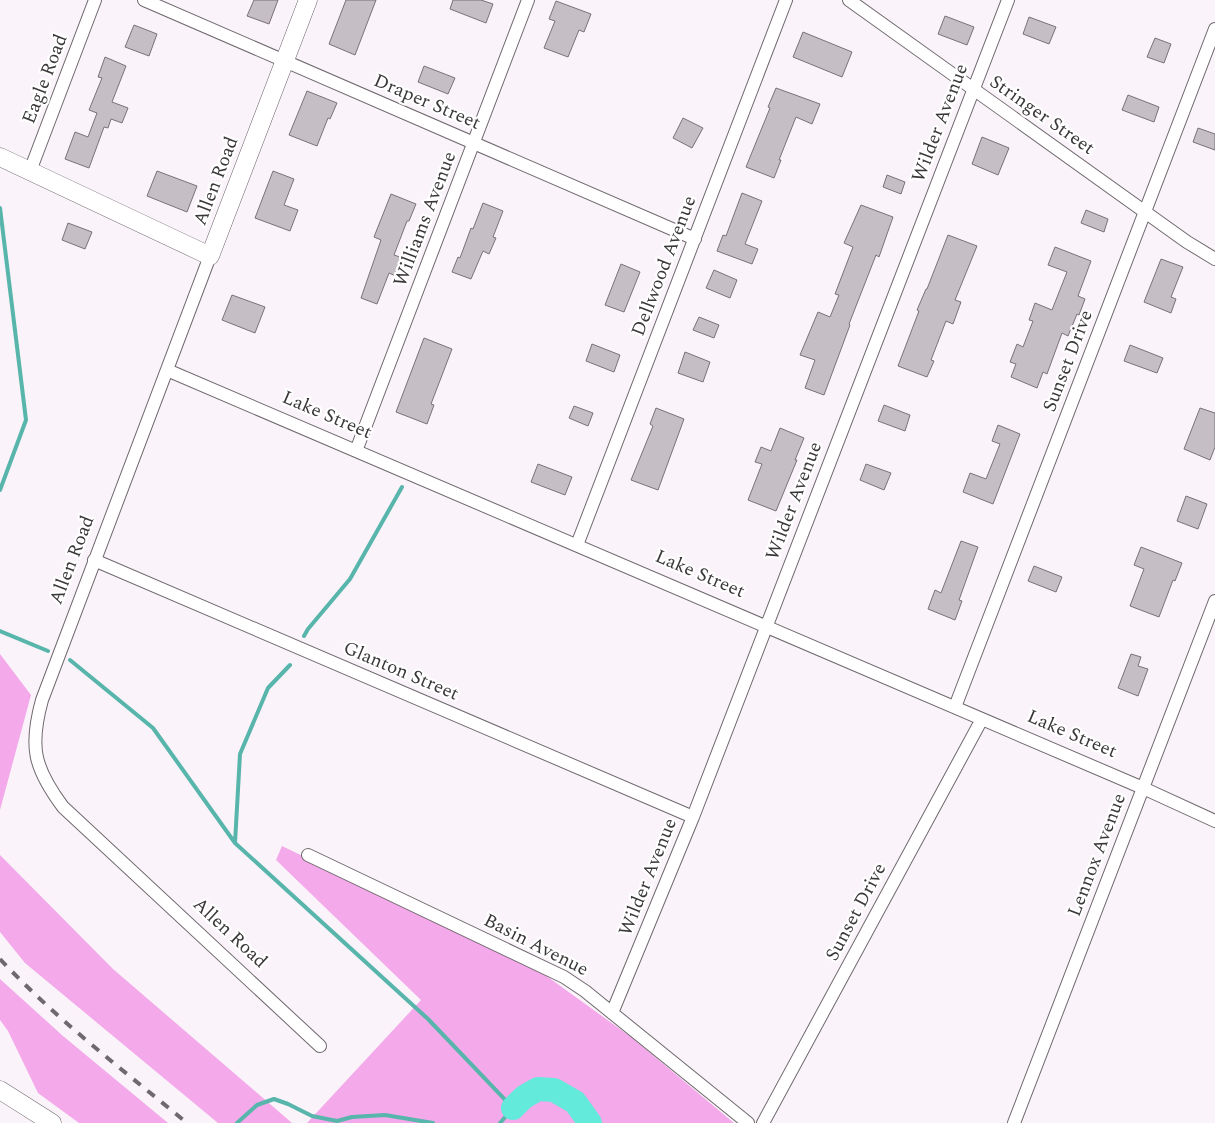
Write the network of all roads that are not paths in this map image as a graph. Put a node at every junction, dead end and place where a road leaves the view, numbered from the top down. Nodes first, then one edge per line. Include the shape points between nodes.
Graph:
1 (95, 0) edge
2 (144, 0) edge
3 (308, 0) edge
4 (528, 0) edge
5 (786, 0) edge
6 (848, 0) edge
7 (1008, 0) edge
8 (1215, 29) edge
9 (284, 61) junction
10 (973, 90) junction
11 (474, 143) junction
12 (0, 157) edge
13 (30, 171) junction
14 (1146, 212) junction
15 (695, 239) junction
16 (210, 256) junction
17 (1215, 259) edge
18 (167, 370) junction
19 (356, 451) junction
20 (577, 545) junction
21 (94, 560) junction
22 (1215, 601) edge
23 (766, 626) junction
24 (955, 707) junction
25 (982, 719) junction
26 (1143, 788) junction
27 (693, 817) junction
28 (1215, 821) edge
29 (308, 855) dead end
30 (612, 1013) junction
31 (320, 1046) dead end
32 (0, 1090) edge
33 (52, 1123) edge
34 (748, 1123) edge
35 (763, 1123) edge
36 (1014, 1123) edge

1 - 13 street, Eagle Road
2 - 9 street, Draper Street
3 - 9 street, Allen Road
4 - 11 street, Williams Avenue
5 - 15 street, Dellwood Avenue
6 - 10 street, Stringer Street
7 - 10 street, Wilder Avenue
8 - 14 street, Sunset Drive
9 - 11 street, Draper Street
9 - 16 street, Allen Road
10 - 14 street, Stringer Street
10 - 23 street, Wilder Avenue
11 - 15 street, Draper Street
11 - 19 street, Williams Avenue
12 - 13 street
13 - 16 street
14 - 17 street, Stringer Street
14 - 24 street, Sunset Drive
15 - 20 street, Dellwood Avenue
16 - 18 street, Allen Road
18 - 19 street, Lake Street
18 - 21 street, Allen Road
19 - 20 street, Lake Street
20 - 23 street, Lake Street
21 - 27 street, Glanton Street
21 - 31 street, Allen Road via 36,720 36,758 42,774 63,807
22 - 26 street, Lennox Avenue
23 - 24 street, Lake Street
23 - 27 street, Wilder Avenue
24 - 25 street, Lake Street
25 - 26 street, Lake Street
25 - 35 street, Sunset Drive
26 - 28 street, Lake Street
26 - 36 street, Lennox Avenue
27 - 30 street, Wilder Avenue
29 - 30 street, Basin Avenue via 542,966 585,991
30 - 34 street, Basin Avenue
32 - 33 street

